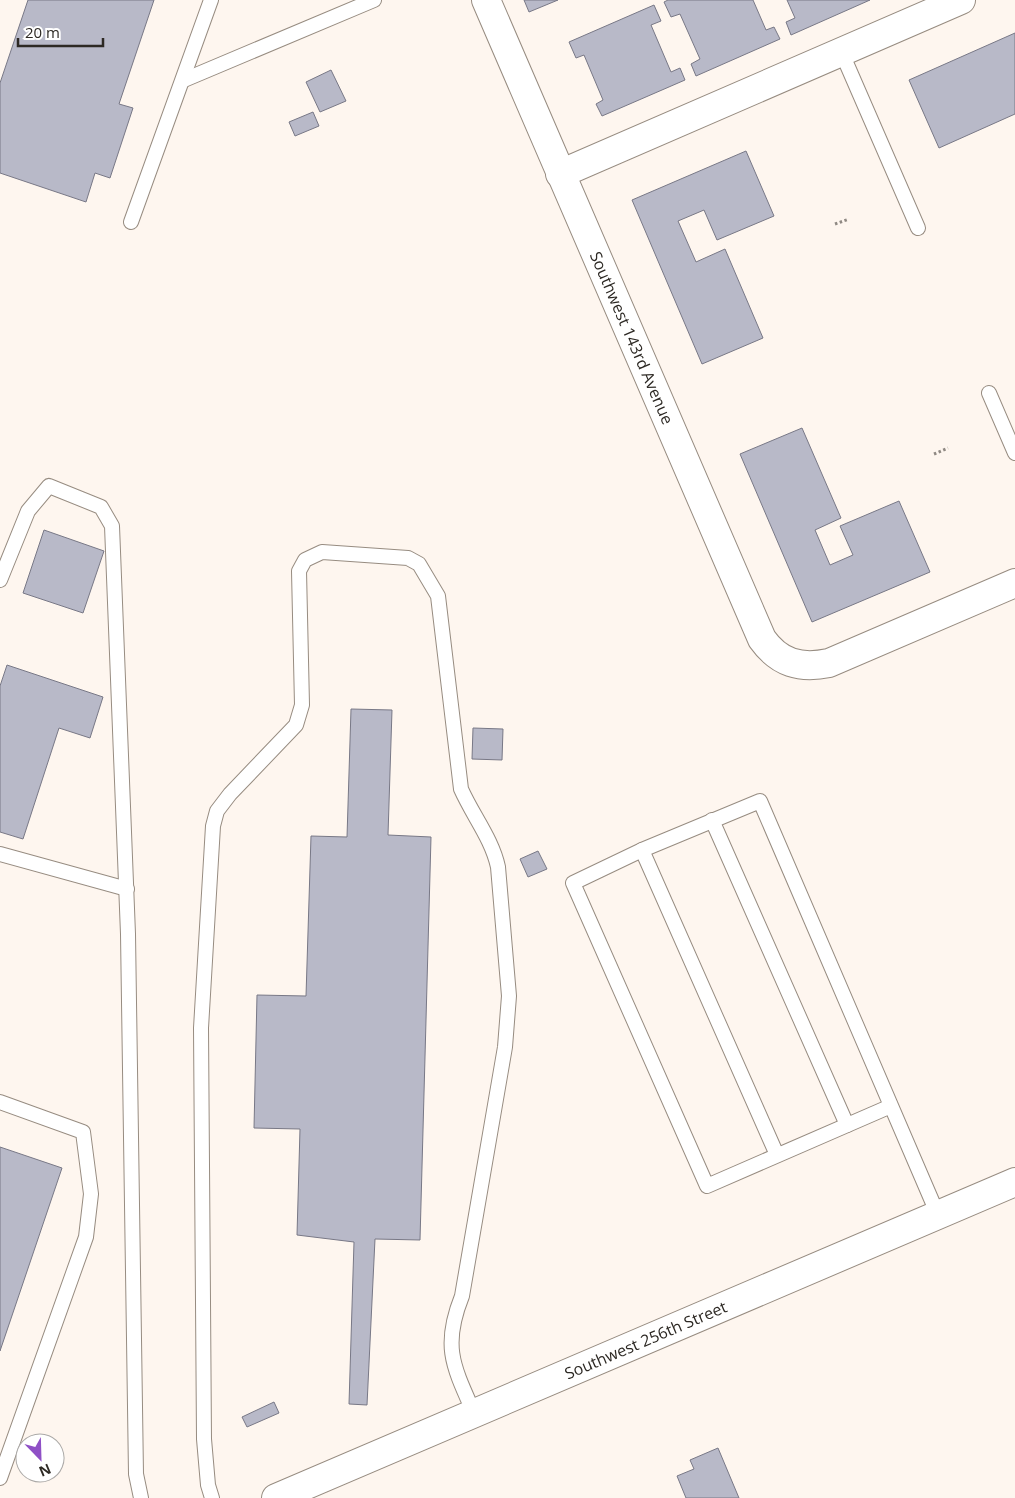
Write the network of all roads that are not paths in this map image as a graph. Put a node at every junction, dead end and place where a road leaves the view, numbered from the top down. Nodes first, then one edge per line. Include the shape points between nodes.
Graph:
1 (211, 0) edge
2 (374, 0) edge
3 (486, 0) edge
4 (961, 0) edge
5 (841, 51) junction
6 (184, 80) junction
7 (560, 174) junction
8 (131, 222) dead end
9 (918, 228) dead end
10 (989, 393) dead end
11 (1015, 453) edge
12 (0, 580) edge
13 (1015, 583) edge
14 (712, 820) junction
15 (642, 850) junction
16 (0, 854) edge
17 (126, 889) junction
18 (0, 1102) edge
19 (891, 1106) junction
20 (847, 1125) junction
21 (777, 1155) junction
22 (1015, 1182) edge
23 (938, 1215) junction
24 (474, 1413) junction
25 (0, 1478) edge
26 (141, 1498) edge
27 (212, 1498) edge
28 (276, 1498) edge

1 - 6 lane
2 - 6 lane
3 - 7 street, Southwest 143rd Avenue
4 - 5 street
5 - 7 street
5 - 9 lane
6 - 8 lane
7 - 13 street, Southwest 143rd Avenue via 762,638 780,659 804,666 829,663
10 - 11 lane
12 - 17 lane via 28,511 49,486 100,507 112,526
14 - 15 lane
14 - 19 lane via 760,800
14 - 20 lane
15 - 21 lane
15 - 21 lane via 573,883 644,1044 707,1186
16 - 17 lane
17 - 26 lane via 136,1474
18 - 25 lane via 83,1132 91,1194 86,1237
19 - 20 lane
19 - 23 lane
20 - 21 lane
22 - 23 street, Southwest 256th Street
23 - 24 street, Southwest 256th Street
24 - 27 lane via 449,1346 452,1319 462,1296 505,1047 509,996 498,867 494,849 461,789 438,596 419,564 408,558 322,552 305,560 298,570 302,705 296,725 230,794 218,811 213,826 201,1028 204,1439
24 - 28 street, Southwest 256th Street

